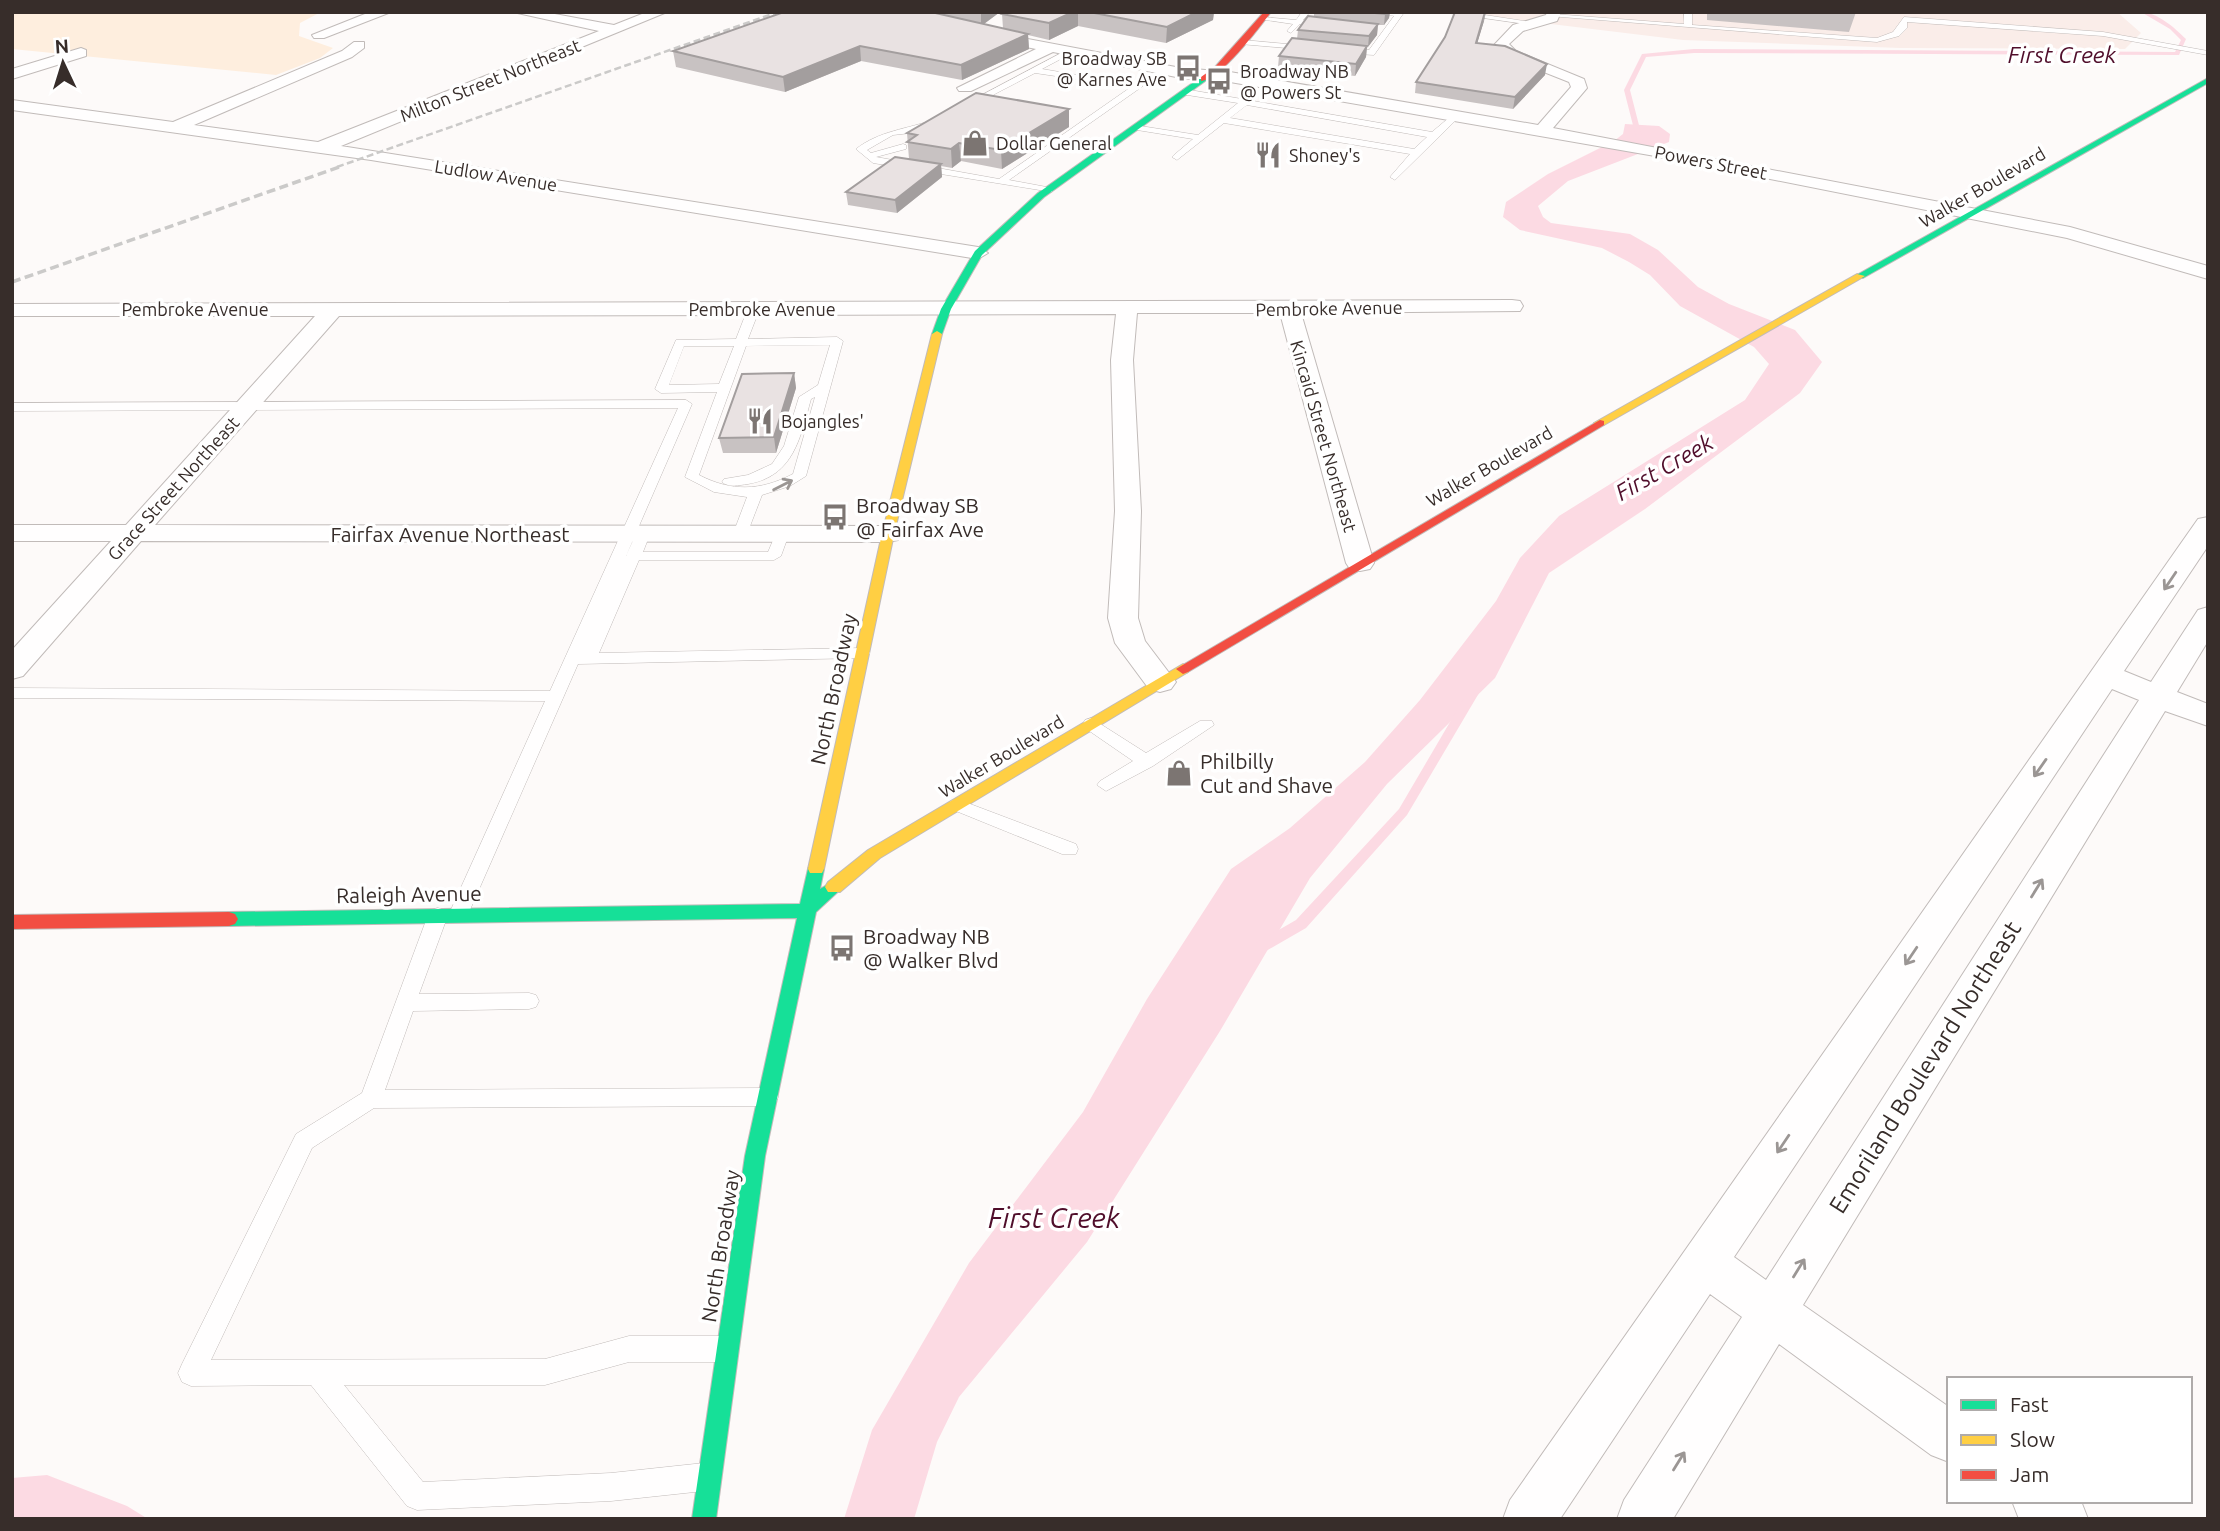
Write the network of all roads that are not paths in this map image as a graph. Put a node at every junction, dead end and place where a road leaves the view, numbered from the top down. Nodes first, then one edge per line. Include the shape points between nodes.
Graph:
1 (384, 12) edge
2 (520, 12) edge
3 (660, 12) edge
4 (1306, 12) edge
5 (1378, 12) edge
6 (1445, 12) edge
7 (1688, 12) edge
8 (1553, 14) edge
9 (1529, 18) edge
10 (1003, 20) dead end
11 (1298, 22) junction
12 (1336, 26) edge
13 (1259, 27) edge
14 (1688, 27) junction
15 (616, 30) junction
16 (1375, 30) edge
17 (1388, 31) junction
18 (1277, 32) dead end
19 (1289, 34) junction
20 (1280, 46) junction
21 (1050, 48) junction
22 (1319, 49) edge
23 (1332, 50) edge
24 (1069, 51) junction
25 (81, 52) dead end
26 (2207, 53) edge
27 (1034, 70) junction
28 (12, 74) edge
29 (1208, 76) junction
30 (2208, 80) edge
31 (1184, 92) junction
32 (971, 94) junction
33 (989, 102) edge
34 (1245, 102) junction
35 (12, 105) edge
36 (954, 112) edge
37 (943, 117) edge
38 (1454, 118) junction
39 (1076, 119) dead end
40 (1223, 120) junction
41 (1088, 121) junction
42 (1137, 127) junction
43 (175, 128) junction
44 (1542, 131) junction
45 (1434, 135) junction
46 (1200, 138) junction
47 (319, 147) junction
48 (903, 147) dead end
49 (1416, 152) junction
50 (869, 156) junction
51 (1177, 157) dead end
52 (1395, 177) dead end
53 (1000, 181) junction
54 (1049, 190) junction
55 (1972, 215) junction
56 (978, 253) junction
57 (2208, 273) edge
58 (1512, 306) dead end
59 (1289, 308) junction
60 (334, 309) junction
61 (754, 309) junction
62 (946, 309) junction
63 (1126, 309) junction
64 (12, 310) edge
65 (741, 341) junction
66 (826, 386) junction
67 (723, 394) junction
68 (247, 405) junction
69 (12, 407) edge
70 (756, 492) junction
71 (2208, 525) edge
72 (12, 533) edge
73 (132, 534) junction
74 (740, 534) junction
75 (782, 534) junction
76 (888, 534) junction
77 (634, 541) junction
78 (1360, 563) junction
79 (2208, 616) edge
80 (862, 653) junction
81 (589, 658) junction
82 (571, 659) junction
83 (12, 669) edge
84 (2105, 675) junction
85 (1160, 682) junction
86 (12, 693) edge
87 (2157, 695) junction
88 (554, 696) junction
89 (2208, 716) edge
90 (1091, 724) junction
91 (1206, 725) dead end
92 (1147, 762) junction
93 (1106, 785) dead end
94 (957, 805) junction
95 (1069, 849) dead end
96 (805, 911) junction
97 (449, 915) junction
98 (12, 922) edge
99 (528, 1001) dead end
100 (406, 1003) junction
101 (767, 1097) junction
102 (371, 1099) junction
103 (1703, 1262) junction
104 (1773, 1310) junction
105 (726, 1349) junction
106 (318, 1374) junction
107 (1947, 1436) edge
108 (709, 1477) junction
109 (2041, 1503) edge
110 (704, 1519) edge
111 (1529, 1519) edge
112 (1643, 1519) edge
113 (2062, 1519) edge

1 - 43 street via 319,35 359,46 347,54
2 - 15 street
3 - 15 street, Milton Street Northeast
4 - 11 lane
5 - 17 lane via 1399,14
6 - 9 lane
7 - 14 lane
8 - 9 street via 1545,22
8 - 14 lane
9 - 44 street via 1501,45 1511,54 1576,79 1579,88
10 - 21 street, Powers Street via 977,33
11 - 12 lane
11 - 13 lane
11 - 19 lane
13 - 20 lane
13 - 29 street, North Broadway
14 - 26 lane via 1877,40 1896,34 1905,19 2126,37
15 - 47 street, Milton Street Northeast
16 - 17 lane
17 - 23 lane via 1371,53
18 - 19 lane
19 - 20 lane
20 - 22 lane
21 - 24 street, Powers Street
21 - 32 street
24 - 27 lane
24 - 29 street, Powers Street
25 - 28 street
27 - 32 lane
27 - 41 lane via 1139,86
29 - 31 street, North Broadway
29 - 38 street, Powers Street
30 - 55 street, Walker Boulevard
31 - 34 lane
31 - 42 street, North Broadway
32 - 33 lane
32 - 36 lane
34 - 40 lane
34 - 45 lane
35 - 43 street, Ludlow Avenue
37 - 50 lane via 920,134 891,133 861,149
38 - 44 street, Powers Street
38 - 45 lane
39 - 41 lane
40 - 46 lane
40 - 49 lane
41 - 53 lane
42 - 46 lane
42 - 54 street, North Broadway
43 - 47 street, Ludlow Avenue
44 - 55 street, Powers Street
45 - 49 lane
46 - 51 lane
47 - 56 street, Ludlow Avenue
48 - 50 lane
49 - 52 lane
50 - 53 lane
53 - 54 lane
54 - 56 street, North Broadway
55 - 57 street, Powers Street via 2094,238
55 - 78 street, Walker Boulevard
56 - 62 street, North Broadway
58 - 59 street, Pembroke Avenue
59 - 63 street, Pembroke Avenue
59 - 78 street, Kincaid Street Northeast
60 - 61 street, Pembroke Avenue
60 - 64 street, Pembroke Avenue
60 - 68 street, Grace Street Northeast
61 - 62 street, Pembroke Avenue
61 - 65 lane
62 - 63 street, Pembroke Avenue
62 - 76 street, North Broadway via 931,350
63 - 85 street via 1122,360 1128,511 1124,618 1130,643
65 - 66 lane via 837,341
65 - 67 lane
65 - 67 lane via 681,343 660,389
66 - 67 lane via 805,397 786,458 778,469 753,480 726,482 713,479 705,470 728,410
70 -> 66 lane via 776,489 799,476
67 - 70 lane via 692,477 715,491
68 - 69 lane
68 - 73 street, Grace Street Northeast
68 - 77 lane via 686,404
70 - 74 lane
71 -> 84 street
72 - 73 street, Fairfax Avenue Northeast
73 - 77 street, Fairfax Avenue Northeast
73 - 83 street, Grace Street Northeast
74 - 75 street, Fairfax Avenue Northeast
74 - 77 street, Fairfax Avenue Northeast
75 - 76 street, Fairfax Avenue Northeast
75 - 77 lane via 774,556
76 - 80 street, North Broadway
77 - 81 lane
77 - 82 lane
78 - 85 street, Walker Boulevard
79 - 87 street, Emoriland Boulevard Northeast
80 - 81 lane
80 - 96 street, North Broadway
81 - 82 lane
82 - 88 lane
84 - 87 street
84 -> 103 street
85 - 90 street, Walker Boulevard
86 - 88 lane
87 - 89 street
104 -> 87 street, Emoriland Boulevard Northeast
88 - 97 lane
90 - 92 lane
90 - 94 street, Walker Boulevard
91 - 92 lane
92 - 93 lane
94 - 95 lane
94 - 96 street, Walker Boulevard via 874,854
96 - 97 street, Raleigh Avenue
96 - 101 street, North Broadway
97 - 98 street, Raleigh Avenue
97 - 100 lane
99 - 100 lane
100 - 102 lane
101 - 102 lane
101 - 105 street, North Broadway
102 - 106 lane via 304,1141 191,1373
103 - 104 street
103 - 111 street
104 - 107 street
112 -> 104 street, Emoriland Boulevard Northeast
105 - 106 lane via 629,1349 545,1372
105 - 108 street, North Broadway
106 - 108 lane via 417,1496 611,1487
108 - 110 street, North Broadway
109 - 113 street

